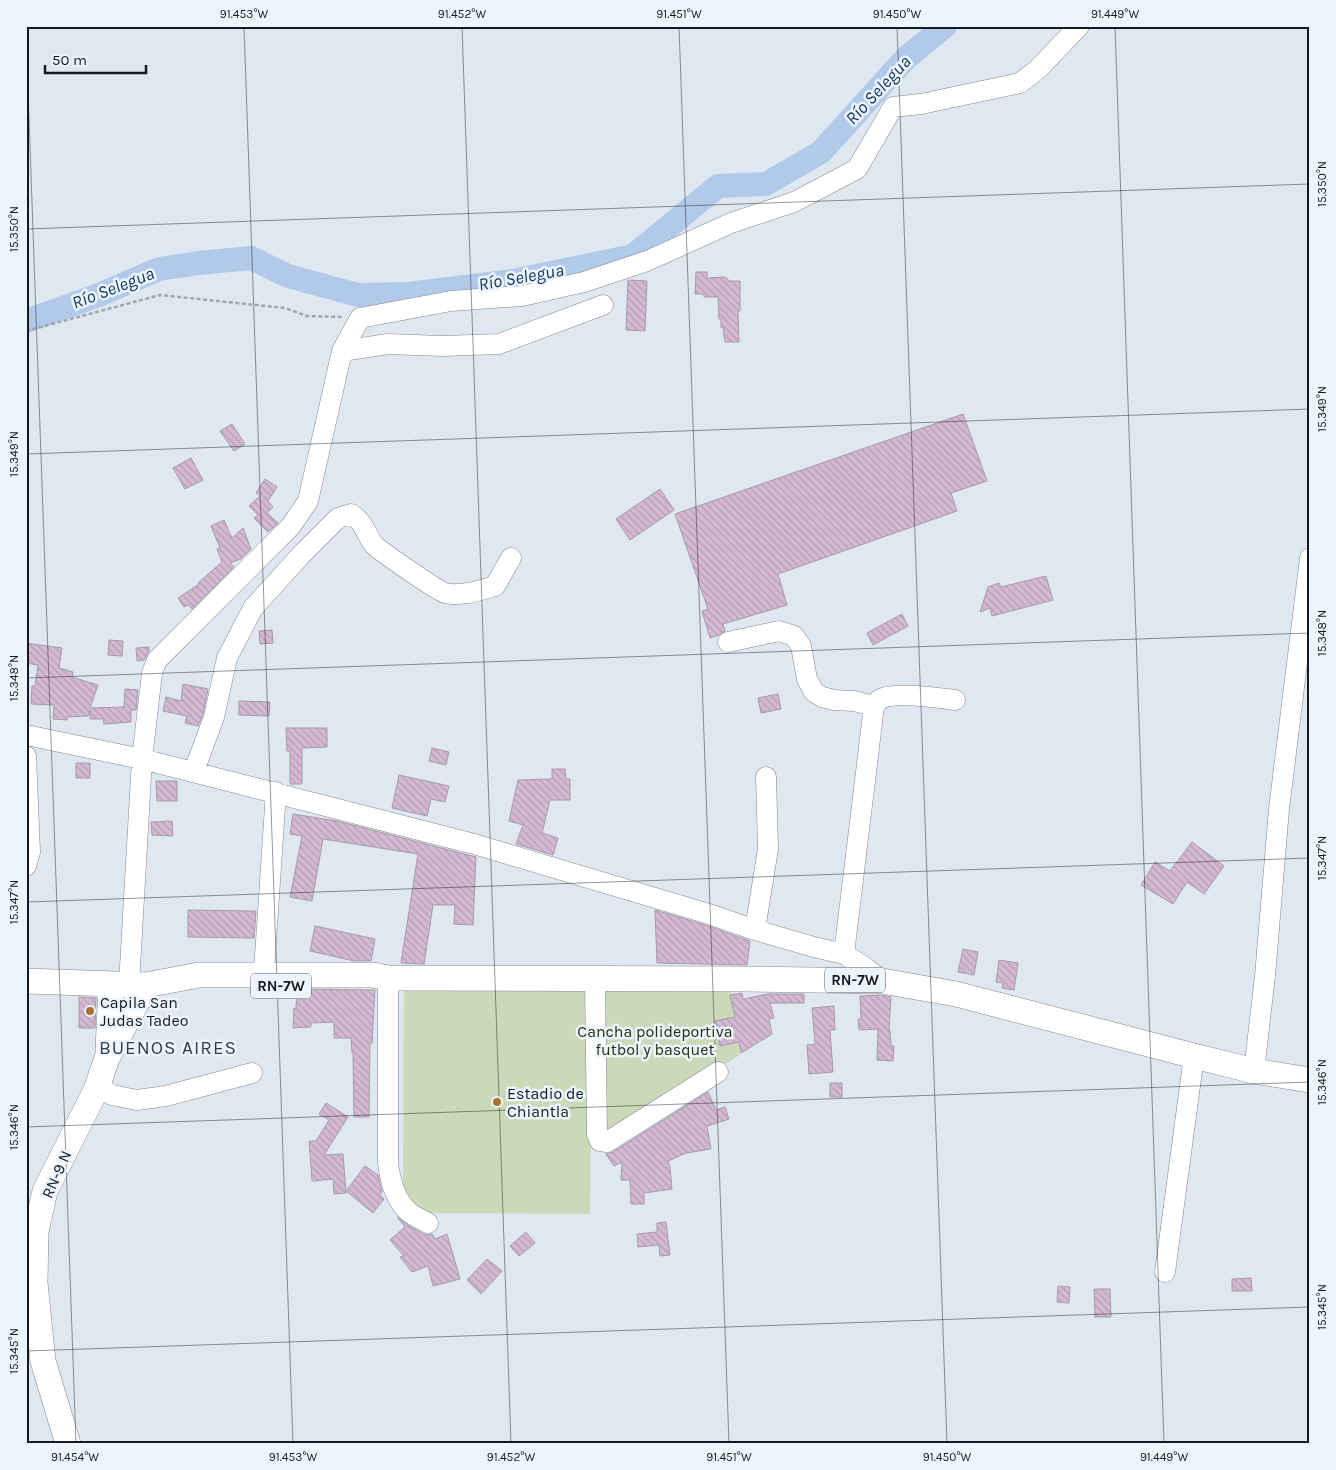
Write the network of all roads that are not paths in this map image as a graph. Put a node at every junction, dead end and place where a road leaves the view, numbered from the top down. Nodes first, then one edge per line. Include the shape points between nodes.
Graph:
1 (1079, 26) edge
2 (603, 305) dead end
3 (342, 351) junction
4 (511, 558) dead end
5 (1310, 558) edge
6 (728, 642) dead end
7 (955, 700) dead end
8 (874, 706) junction
9 (26, 735) edge
10 (26, 756) edge
11 (142, 759) junction
12 (194, 771) junction
13 (766, 777) dead end
14 (276, 792) junction
15 (26, 866) edge
16 (755, 930) junction
17 (844, 954) junction
18 (388, 978) junction
19 (595, 979) junction
20 (26, 981) edge
21 (263, 981) junction
22 (882, 981) junction
23 (129, 985) junction
24 (1194, 1056) junction
25 (107, 1058) junction
26 (1254, 1070) junction
27 (718, 1072) dead end
28 (252, 1073) dead end
29 (1310, 1080) edge
30 (98, 1086) junction
31 (428, 1223) dead end
32 (1165, 1272) dead end
33 (68, 1444) edge

1 - 3 street via 1038,69 1020,82 893,107 857,169 794,202 731,222 647,261 584,282 522,296 451,301 360,318
2 - 3 street via 499,344 388,344
3 - 11 street via 308,501 291,526 157,660 152,673
4 - 12 street via 495,586 468,593 444,593 375,545 360,520 351,514 338,518 253,608 227,658 214,717
5 - 26 street via 1278,809
6 - 8 street via 779,631 794,636 801,646 807,679 814,692 834,700
7 - 8 street via 923,696 890,697 880,699
8 - 17 street
9 - 11 street
10 - 15 street via 30,852
11 - 12 street
11 - 23 street
12 - 14 street
13 - 16 street via 768,849
14 - 16 street via 474,844
14 - 21 street
16 - 17 street
17 - 22 street
18 - 19 main road, RN-7W
18 - 21 main road, RN-7W via 374,984
18 - 31 street via 389,1177 400,1203
19 - 22 main road, RN-7W
19 - 27 street via 597,1134 600,1141 607,1142
20 - 23 main road
21 - 23 main road, RN-7W via 198,986 173,981
22 - 24 main road, RN-7W via 956,994
23 - 25 main road, RN-9 N
23 - 25 main road, RN-9 N
24 - 26 main road, RN-7W
24 - 32 street
25 - 30 main road, RN-9 N
26 - 29 main road, RN-7W
28 - 30 street via 166,1096 137,1100 112,1095
30 - 33 main road, RN-9 N via 45,1191 36,1231 35,1283 43,1361

